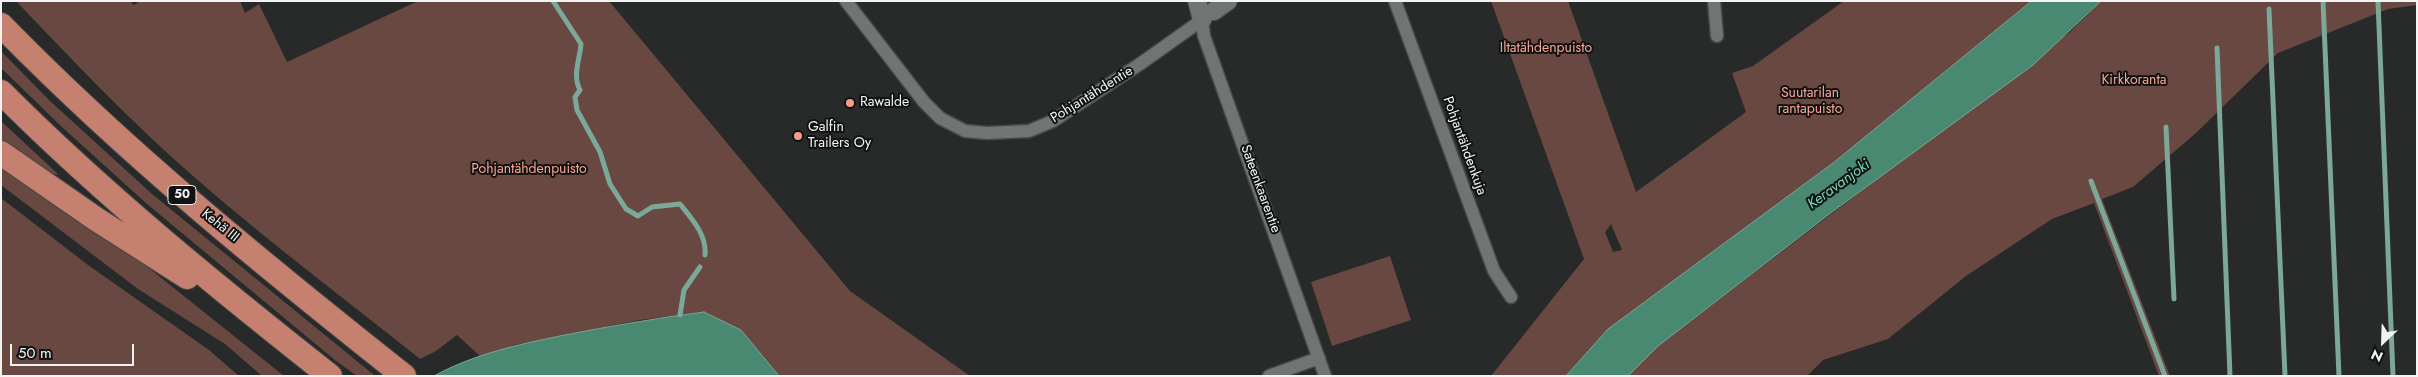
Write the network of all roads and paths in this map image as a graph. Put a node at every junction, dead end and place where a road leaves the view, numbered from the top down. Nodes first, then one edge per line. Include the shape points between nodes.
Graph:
1 (846, 1) edge
2 (1197, 1) edge
3 (1395, 1) edge
4 (1714, 1) edge
5 (1215, 11) edge
6 (1, 25) edge
7 (1718, 36) dead end
8 (1, 92) edge
9 (1, 153) edge
10 (1511, 297) dead end
11 (275, 334) junction
12 (1319, 358) junction
13 (329, 375) edge
14 (404, 376) edge
15 (1269, 376) edge
16 (1326, 376) edge

1 - 5 street, Pohjantähdentie via 940,118 966,131 987,133 1029,131 1053,121
2 - 5 street, Sateenkaarentie
3 - 10 street, Pohjantähdenkuja via 1494,271
4 - 7 street
5 - 12 street, Sateenkaarentie via 1204,36
6 - 14 highway, Kehä III / 50 via 95,118 174,188
8 - 11 highway via 141,222
9 - 11 highway via 96,219
11 - 13 highway
12 - 15 street
12 - 16 street, Sateenkaarentie

